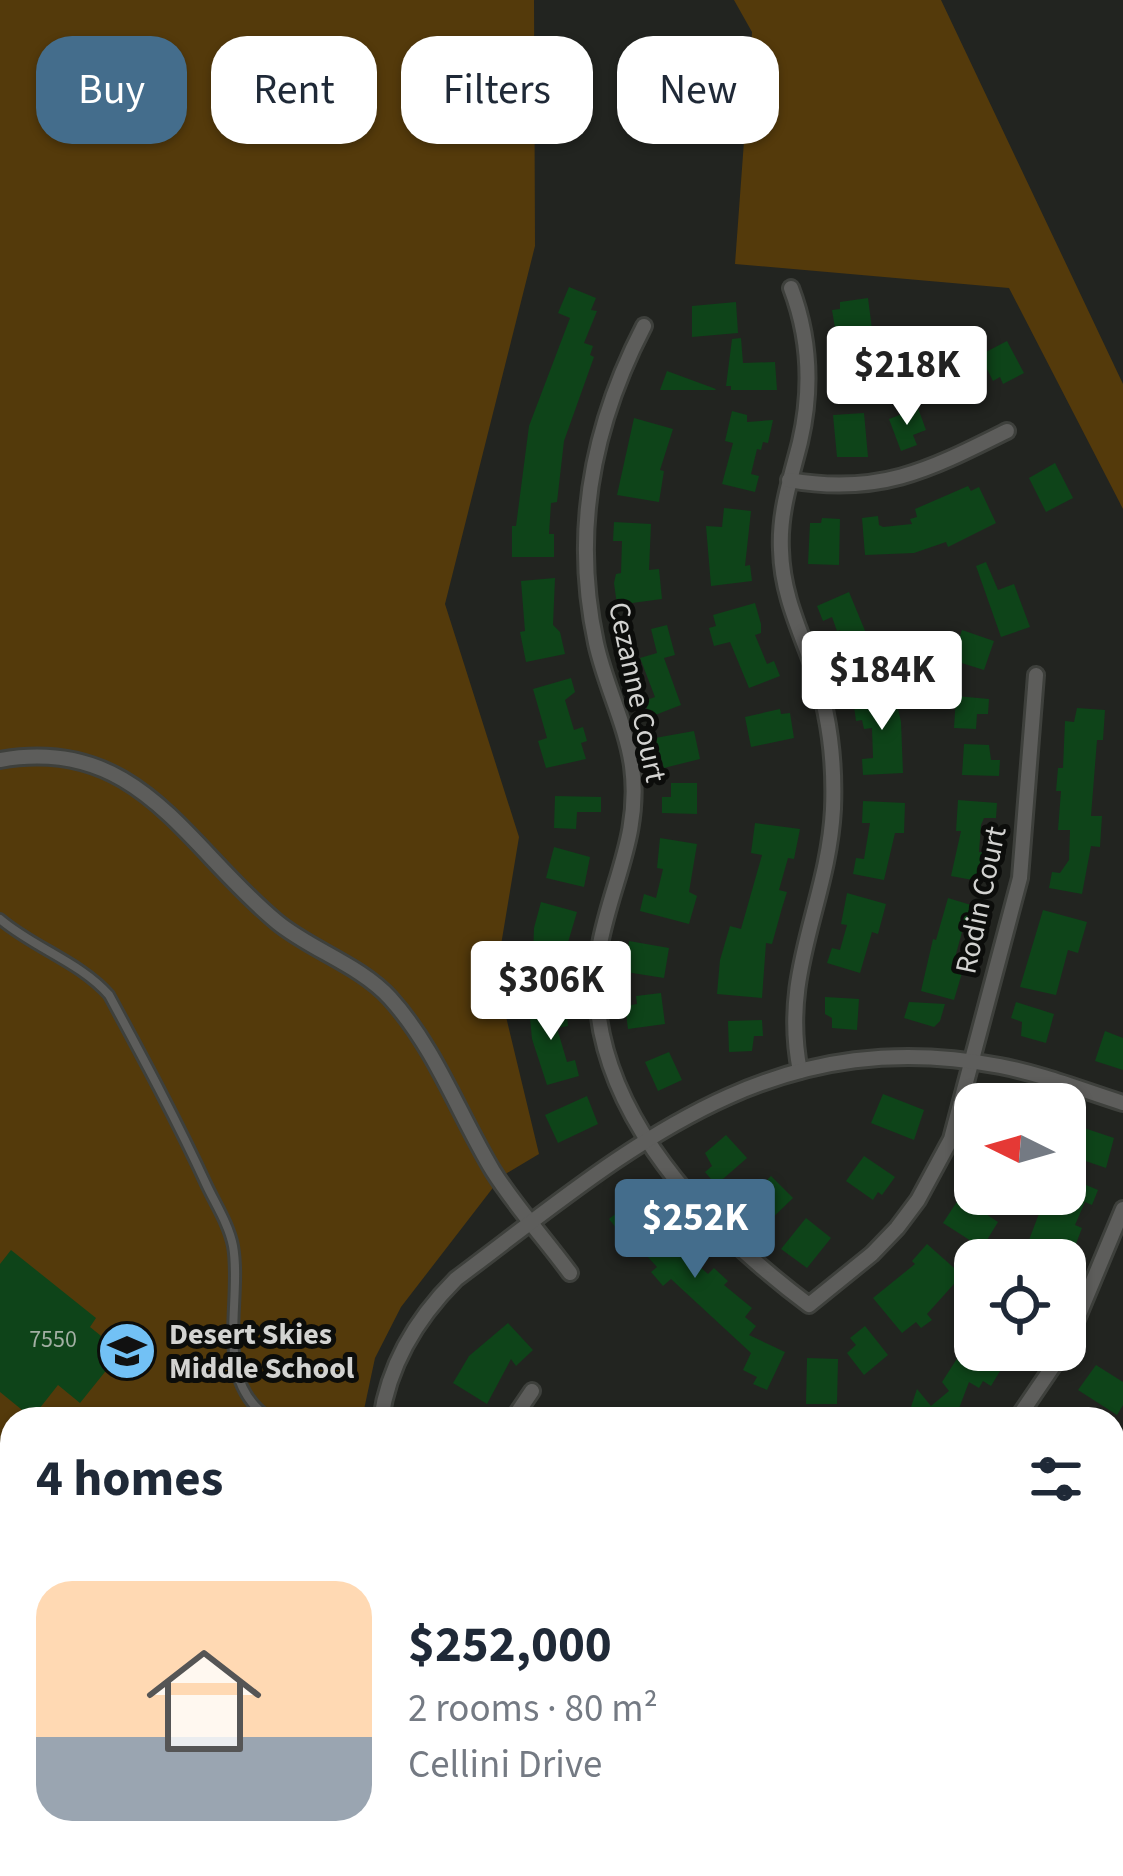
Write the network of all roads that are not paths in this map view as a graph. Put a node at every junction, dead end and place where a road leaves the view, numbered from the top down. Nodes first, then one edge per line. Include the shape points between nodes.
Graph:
1 (791, 288) dead end
2 (644, 326) dead end
3 (1007, 431) dead end
4 (789, 480) junction
5 (1036, 675) dead end
6 (0, 760) edge
7 (0, 919) edge
8 (971, 1062) junction
9 (800, 1071) junction
10 (1123, 1103) edge
11 (647, 1138) junction
12 (1123, 1209) edge
13 (532, 1222) junction
14 (1117, 1241) edge
15 (570, 1273) dead end
16 (809, 1305) joint
17 (1086, 1305) edge
18 (1050, 1371) edge
19 (532, 1391) dead end
20 (256, 1407) edge
21 (384, 1407) edge
22 (521, 1407) edge
23 (1025, 1407) edge

1 - 4 street via 808,390
2 - 11 street, Cezanne Court via 599,437 586,567 634,796 627,856 600,948 598,1015 615,1080
3 - 4 street via 878,484
4 - 9 street via 782,571 823,700 833,772 828,852 794,995
5 - 8 street, Rodin Court via 1020,878
6 - 13 street via 76,760 114,772 155,798 277,922 387,994 430,1049 495,1174
7 - 20 lane via 110,995 232,1238 231,1337
8 - 9 street via 883,1059
8 - 10 street
8 - 16 street, Rodin Court via 951,1139 918,1200 872,1254
9 - 11 street via 713,1101
11 - 13 street
11 - 16 street, Cezanne Court via 708,1216
12 - 14 street
13 - 15 street
13 - 21 street via 456,1280 417,1324
14 - 17 street
18 - 23 street
19 - 22 street

